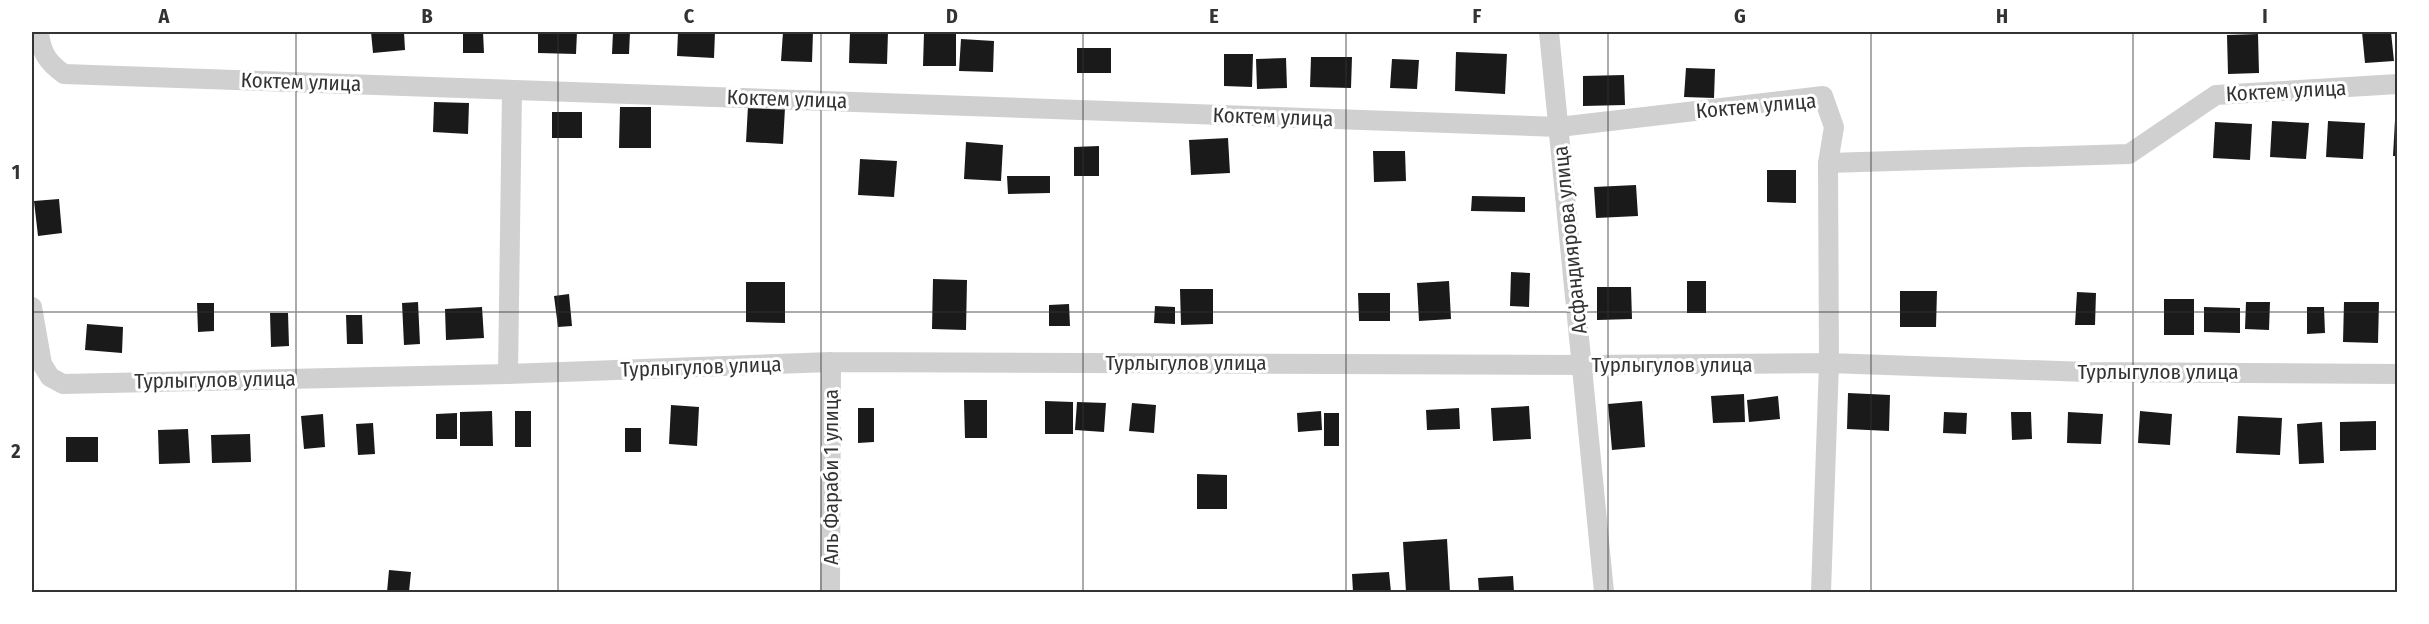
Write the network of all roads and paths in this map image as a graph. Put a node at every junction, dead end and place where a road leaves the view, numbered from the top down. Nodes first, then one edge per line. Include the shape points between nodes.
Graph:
1 (39, 32) edge
2 (1549, 32) edge
3 (2397, 84) edge
4 (512, 90) junction
5 (1559, 127) junction
6 (1828, 163) junction
7 (32, 307) edge
8 (831, 362) junction
9 (1829, 363) junction
10 (1583, 365) junction
11 (508, 374) junction
12 (2397, 374) edge
13 (830, 592) edge
14 (1604, 592) edge
15 (1821, 592) edge

1 - 4 street, Коктем улица via 40,46 49,63 64,74
2 - 5 street, Асфандиярова улица
3 - 6 street, Коктем улица via 2216,95 2129,154
4 - 5 street, Коктем улица
4 - 11 street
5 - 6 street, Коктем улица via 1823,96 1834,127
5 - 10 street, Асфандиярова улица
6 - 9 street
7 - 11 street, Турлыгулов улица via 42,364 50,377 63,384
8 - 10 street, Турлыгулов улица
8 - 11 street, Турлыгулов улица
8 - 13 street, Аль Фараби 1 улица
9 - 10 street, Турлыгулов улица
9 - 12 street, Турлыгулов улица via 2087,372
9 - 15 street
10 - 14 street, Асфандиярова улица

